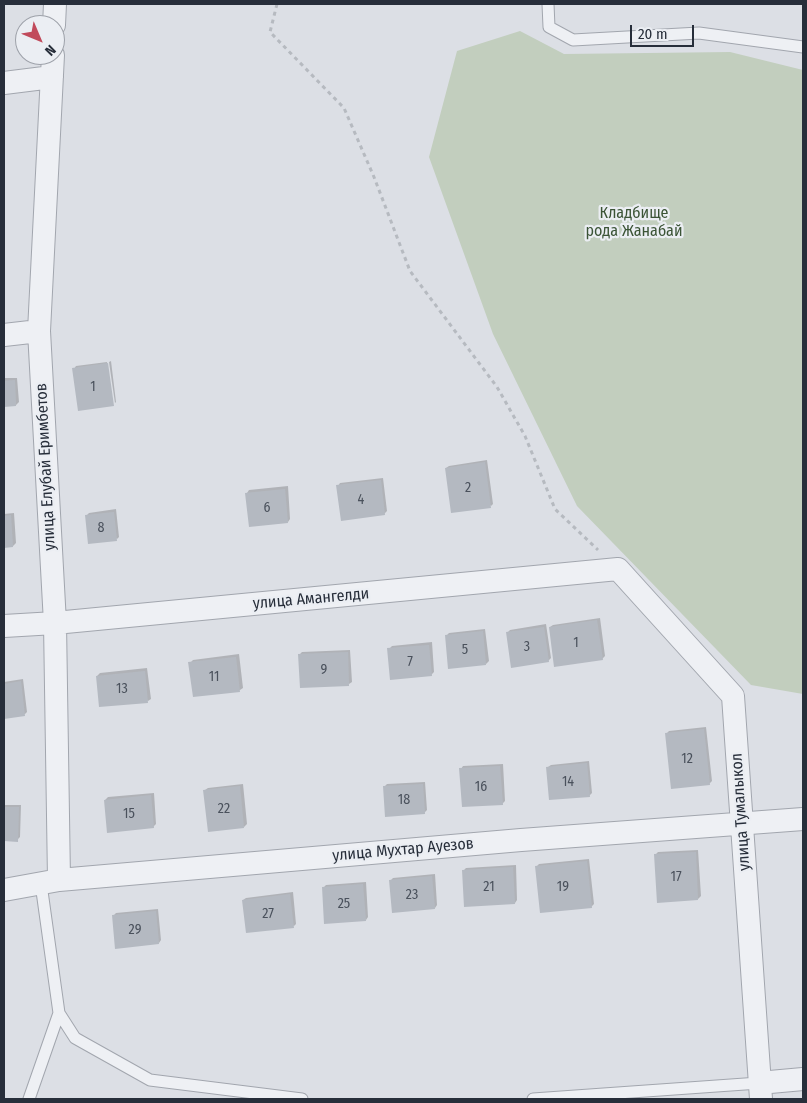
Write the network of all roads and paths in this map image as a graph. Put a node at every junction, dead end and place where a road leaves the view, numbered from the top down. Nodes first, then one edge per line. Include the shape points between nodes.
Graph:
1 (277, 4) edge
2 (548, 4) edge
3 (803, 47) edge
4 (53, 65) edge
5 (52, 78) junction
6 (4, 83) edge
7 (39, 331) junction
8 (4, 335) edge
9 (618, 569) junction
10 (55, 623) junction
11 (4, 626) edge
12 (803, 819) edge
13 (742, 824) junction
14 (50, 882) junction
15 (4, 890) edge
16 (59, 1013) junction
17 (803, 1079) edge
18 (760, 1091) edge
19 (29, 1099) edge
20 (302, 1099) edge
21 (533, 1099) edge

1 - 9 path via 270,32 344,108 410,271 497,387 525,436 555,509
2 - 3 lane via 549,27 573,40 699,33
4 - 5 street, улица Елубай Еримбетов
5 - 6 street
5 - 7 street, улица Елубай Еримбетов
7 - 8 street
7 - 10 street, улица Елубай Еримбетов
9 - 10 street, улица Амангелди
9 - 13 street, улица Тумалыкол via 733,696
10 - 11 street, улица Амангелди
10 - 14 street, улица Елубай Еримбетов
12 - 13 street, улица Мухтар Ауезов
13 - 14 street, улица Мухтар Ауезов via 521,840
13 - 18 street, улица Тумалыкол
14 - 15 street, улица Мухтар Ауезов
14 - 16 lane
16 - 19 lane
16 - 20 lane via 75,1038 150,1080
17 - 18 street
18 - 21 lane

